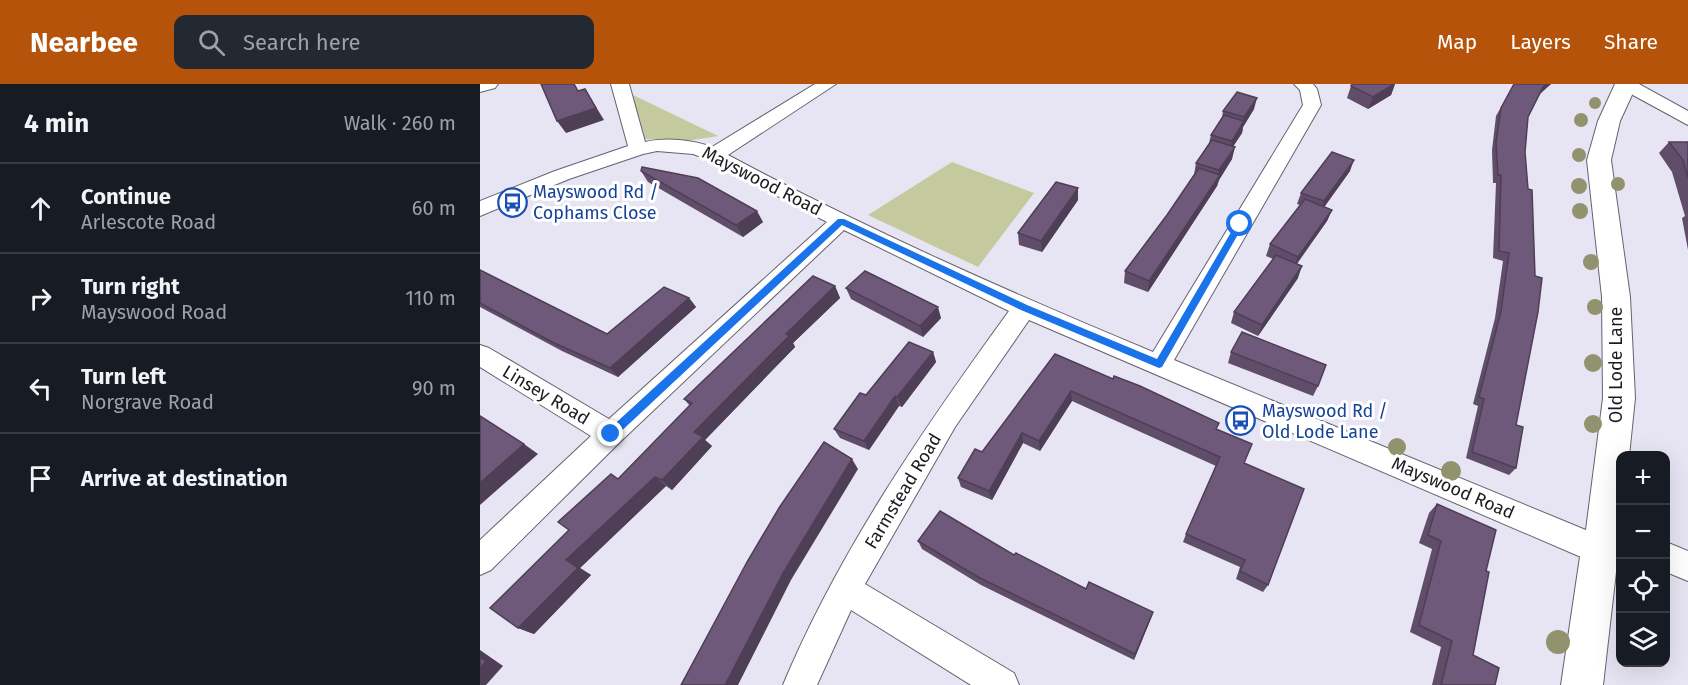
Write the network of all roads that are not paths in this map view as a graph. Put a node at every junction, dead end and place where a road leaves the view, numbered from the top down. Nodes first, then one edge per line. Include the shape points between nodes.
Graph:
1 (489, 84) edge
2 (620, 84) edge
3 (827, 84) edge
4 (1303, 84) edge
5 (1626, 84) edge
6 (480, 87) edge
7 (1688, 119) edge
8 (638, 149) junction
9 (714, 155) junction
10 (480, 208) edge
11 (841, 221) junction
12 (1024, 308) junction
13 (480, 355) edge
14 (1159, 364) junction
15 (611, 434) junction
16 (1608, 539) edge
17 (1670, 559) edge
18 (480, 560) edge
19 (1688, 566) edge
20 (845, 590) junction
21 (800, 685) edge
22 (1002, 685) edge
23 (1582, 685) edge

1 - 6 street
2 - 8 street
3 - 9 street
4 - 14 street via 1312,105
5 - 7 street
5 - 16 street, Old Lode Lane via 1609,121 1599,160 1616,297 1619,398
8 - 9 street, Mayswood Road via 672,145
8 - 10 street, Mayswood Road
9 - 11 street, Mayswood Road
11 - 12 street, Mayswood Road
11 - 15 street
12 - 14 street, Mayswood Road
12 - 20 street, Farmstead Road via 946,419
13 - 15 street, Linsey Road
14 - 16 street, Mayswood Road
15 - 18 street
16 - 23 street, Old Lode Lane
17 - 19 street
20 - 21 street, Farmstead Road
20 - 22 street

